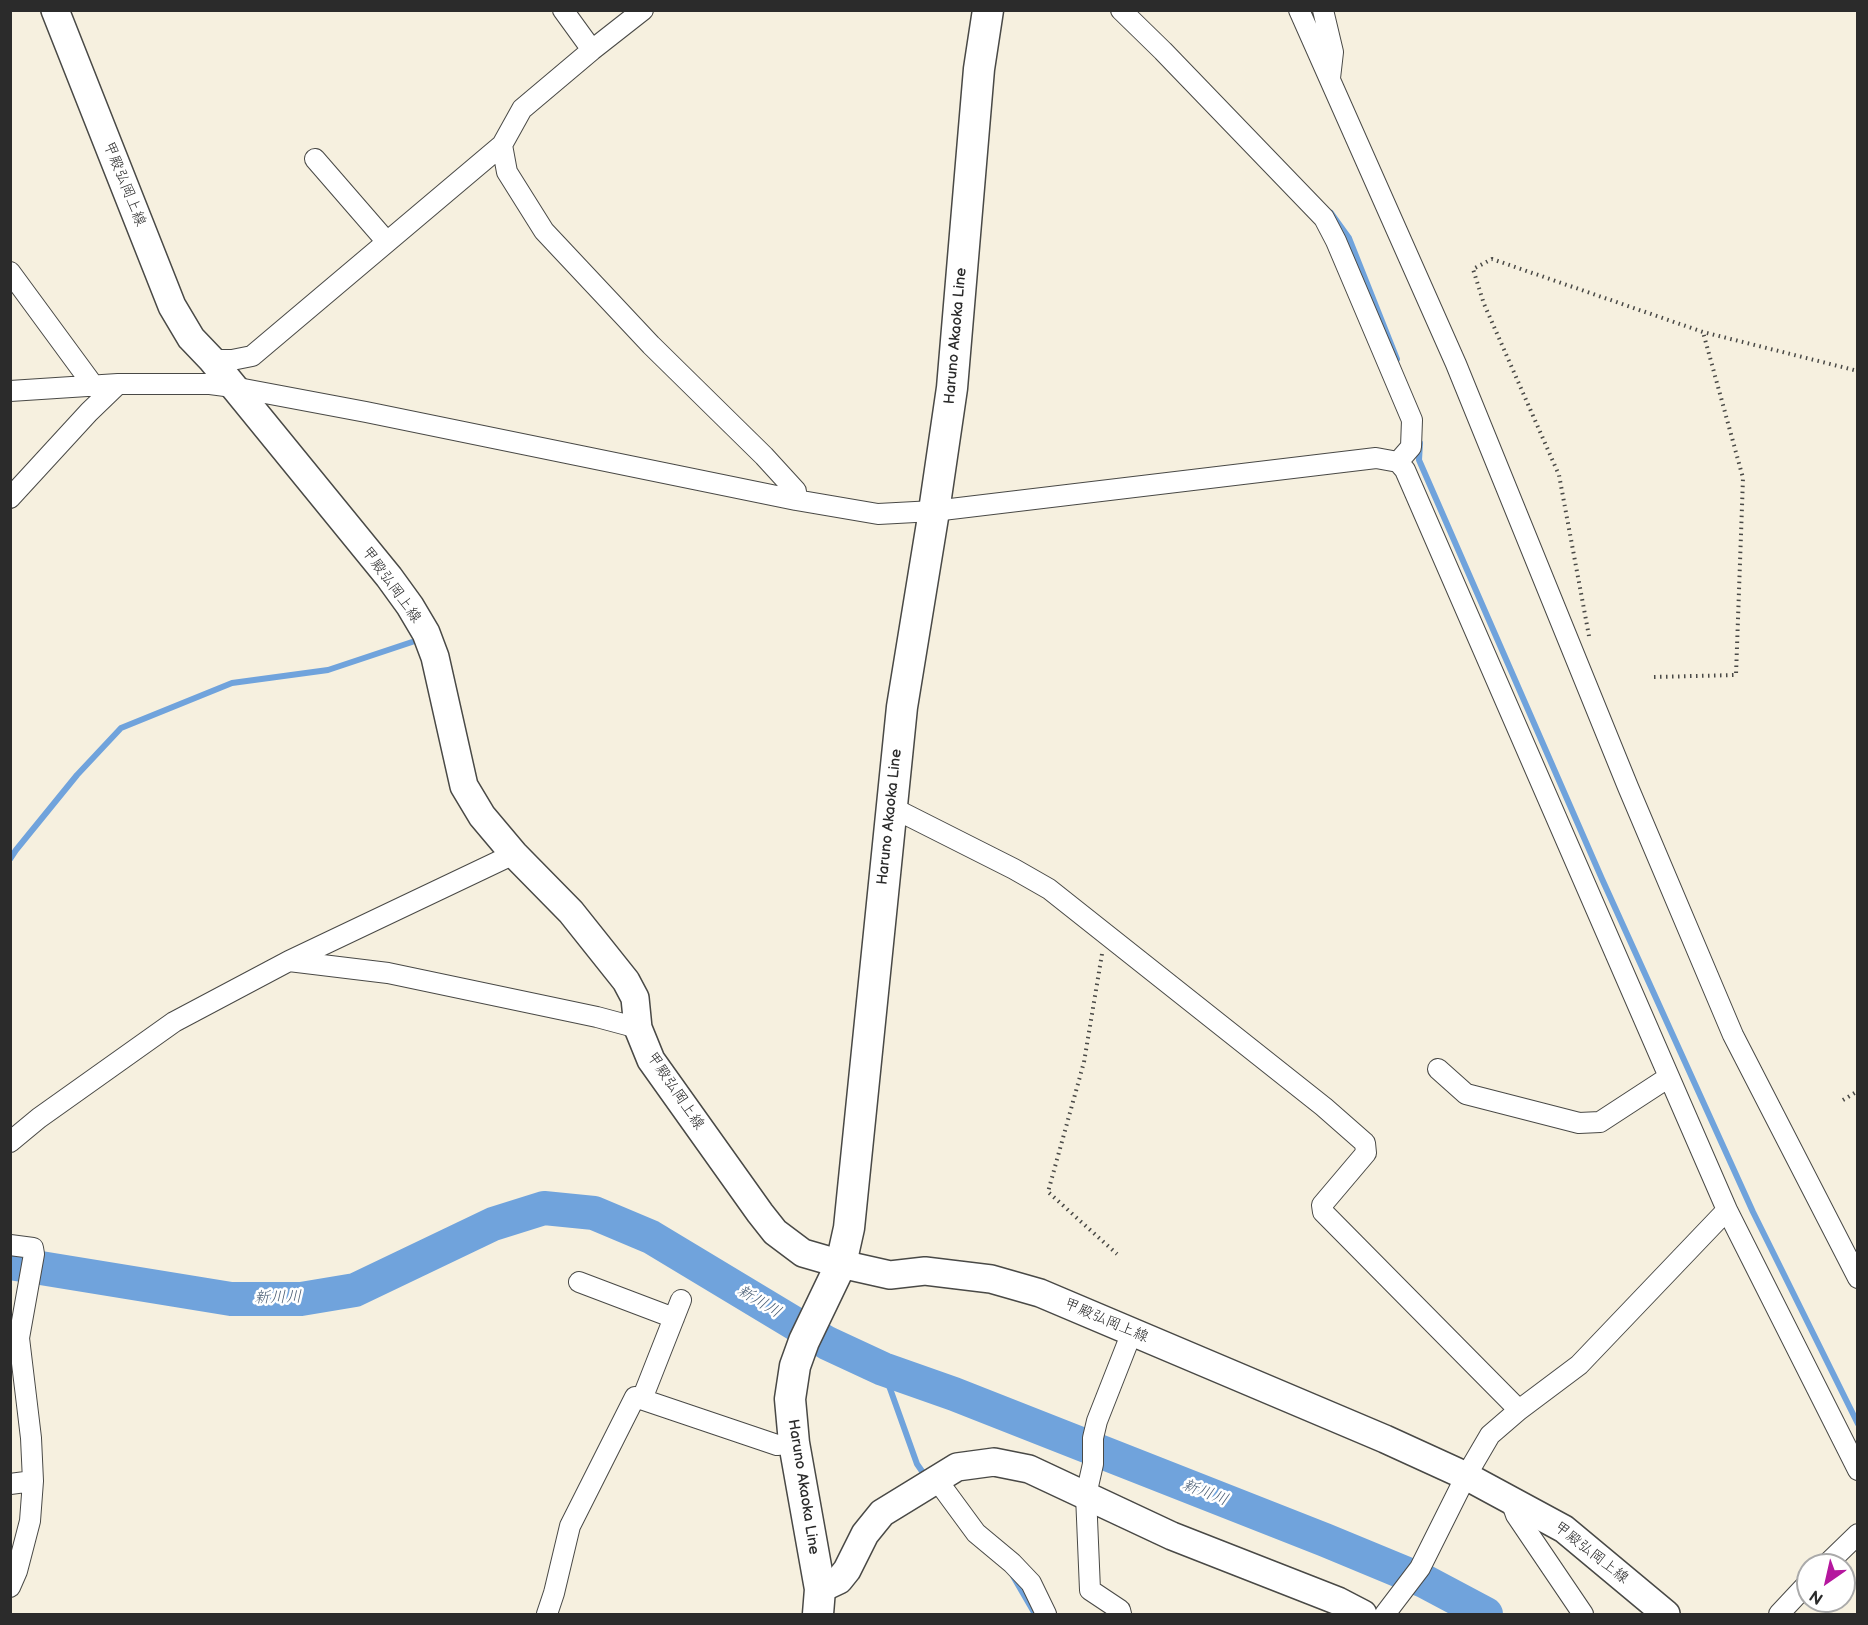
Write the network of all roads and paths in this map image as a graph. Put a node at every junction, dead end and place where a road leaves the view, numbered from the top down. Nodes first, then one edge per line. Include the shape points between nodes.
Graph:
1 (55, 10) edge
2 (563, 10) edge
3 (643, 10) edge
4 (988, 10) edge
5 (1121, 10) edge
6 (1299, 10) edge
7 (1323, 10) edge
8 (592, 50) junction
9 (1330, 81) junction
10 (502, 145) junction
11 (315, 159) dead end
12 (387, 242) junction
13 (10, 272) edge
14 (1702, 332) junction
15 (212, 360) junction
16 (1857, 371) edge
17 (118, 384) junction
18 (93, 385) junction
19 (233, 387) junction
20 (10, 391) edge
21 (1398, 462) junction
22 (10, 498) edge
23 (796, 500) junction
24 (934, 511) junction
25 (1589, 638) dead end
26 (1654, 677) dead end
27 (890, 809) junction
28 (514, 854) junction
29 (1105, 935) junction
30 (289, 962) junction
31 (639, 1028) junction
32 (1438, 1069) dead end
33 (1669, 1077) junction
34 (1857, 1091) edge
35 (1843, 1100) dead end
36 (10, 1142) edge
37 (1727, 1210) junction
38 (10, 1245) edge
39 (1117, 1254) dead end
40 (841, 1264) junction
41 (1857, 1278) edge
42 (579, 1281) dead end
43 (1132, 1332) junction
44 (642, 1400) junction
45 (1519, 1410) junction
46 (794, 1443) junction
47 (1857, 1470) edge
48 (1466, 1476) junction
49 (33, 1481) junction
50 (10, 1484) edge
51 (931, 1484) junction
52 (1086, 1495) junction
53 (1510, 1498) junction
54 (1857, 1534) edge
55 (1838, 1553) edge
56 (10, 1587) edge
57 (1796, 1596) edge
58 (819, 1602) edge
59 (547, 1614) edge
60 (1046, 1614) edge
61 (1121, 1614) edge
62 (1363, 1614) edge
63 (1385, 1614) edge
64 (1583, 1614) edge
65 (1666, 1614) edge
66 (1779, 1614) edge

1 - 15 main road, 甲殿弘岡上線 via 172,306 191,338
2 - 8 street
3 - 8 street
4 - 24 main road, Haruno Akaoka Line via 978,69 952,388
5 - 21 street via 1324,218 1412,420 1412,447
6 - 9 street
7 - 9 street via 1333,52
8 - 10 street via 522,110
9 - 41 street via 1455,364 1733,1035
10 - 12 street
10 - 23 street via 507,172 544,231 796,491
11 - 12 street
12 - 15 street via 252,356
13 - 18 street
14 - 16 path
14 - 25 path via 1492,259 1473,269 1484,304 1559,475
14 - 26 path via 1743,478 1736,675
15 - 19 main road, 甲殿弘岡上線
17 - 18 street
17 - 19 street
17 - 22 street
18 - 20 street
19 - 23 street
19 - 28 main road, 甲殿弘岡上線 via 410,606 435,657 464,786 482,816
21 - 24 street via 1376,458
21 - 33 street via 1405,470
23 - 24 street via 878,514
24 - 27 main road, Haruno Akaoka Line via 902,706
27 - 29 street via 1049,889
27 - 40 main road, Haruno Akaoka Line via 849,1228
28 - 30 street
28 - 31 main road, 甲殿弘岡上線 via 571,912 626,981 635,998
29 - 39 path via 1084,1062 1048,1192
29 - 45 street via 1365,1143 1366,1153 1322,1204 1323,1212
30 - 31 street via 388,973
30 - 36 street via 174,1022
31 - 40 main road, 甲殿弘岡上線 via 651,1060 775,1232 803,1253
32 - 33 street via 1466,1094 1579,1123 1600,1122
33 - 37 street
34 - 35 path
37 - 45 street via 1579,1365
37 - 47 street
38 - 49 street via 33,1248 34,1254 19,1338
40 - 43 main road, 甲殿弘岡上線 via 890,1275 926,1271 991,1280 1040,1293
40 - 46 main road, Haruno Akaoka Line via 795,1366 790,1398
42 - 44 street via 678,1309
43 - 48 main road, 甲殿弘岡上線
43 - 52 street via 1097,1421
44 - 46 street via 777,1445
44 - 59 street via 635,1397 570,1526
45 - 48 street via 1490,1435
46 - 58 main road, Haruno Akaoka Line
48 - 53 main road, 甲殿弘岡上線
48 - 63 street via 1420,1568
49 - 50 street
49 - 56 street via 30,1521
51 - 52 main road via 957,1467 994,1462 1029,1469
51 - 58 main road via 882,1513 865,1534 847,1570
51 - 60 street via 1030,1583
52 - 61 street via 1090,1590
52 - 62 main road via 1172,1536
53 - 64 street via 1516,1515
53 - 65 main road, 甲殿弘岡上線 via 1564,1529
54 - 55 street
57 - 66 street

